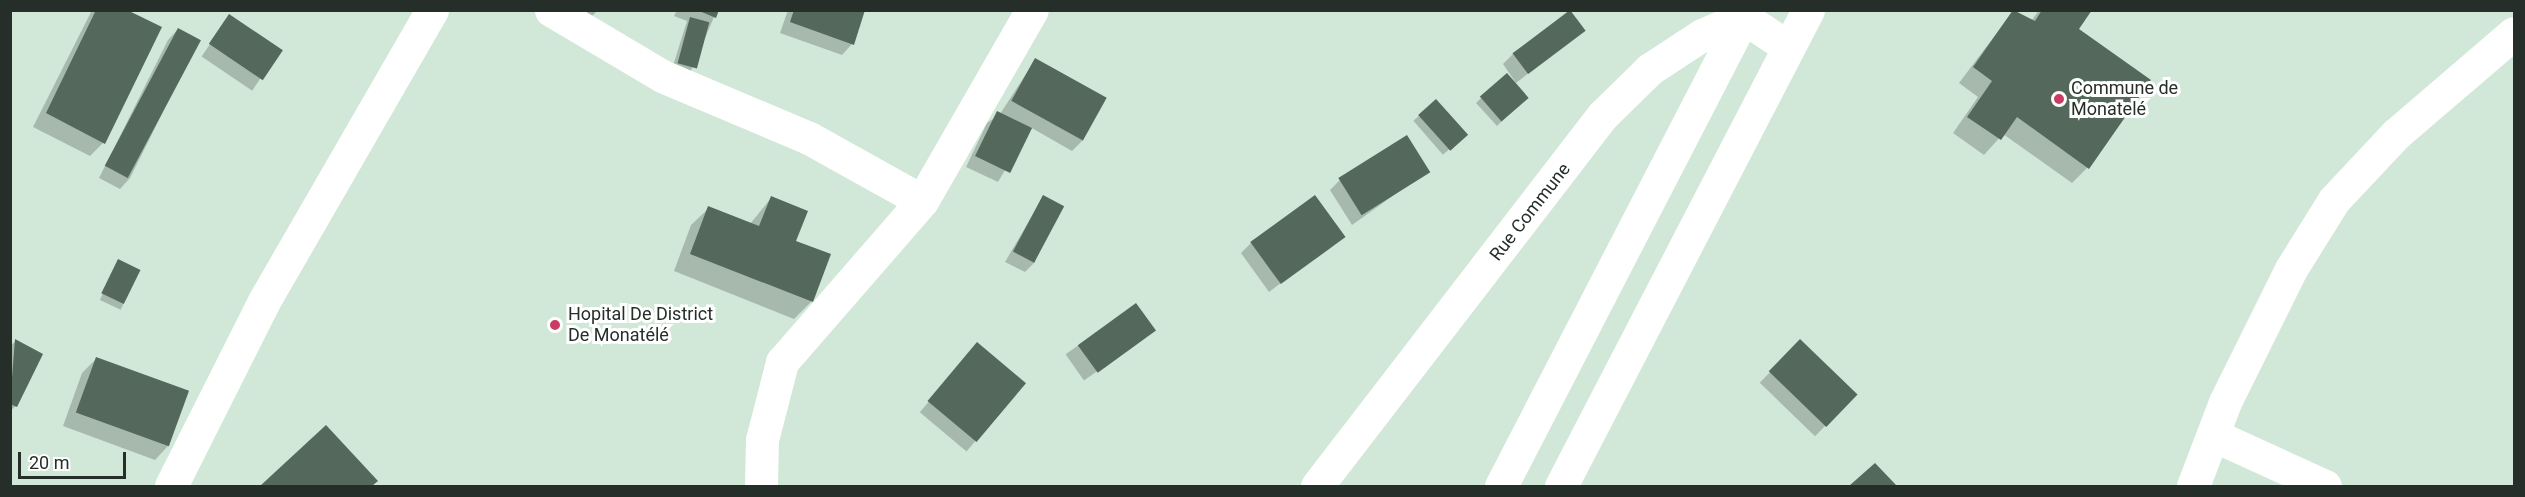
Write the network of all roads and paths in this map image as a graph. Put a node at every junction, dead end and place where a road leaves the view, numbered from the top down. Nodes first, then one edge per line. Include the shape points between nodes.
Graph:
1 (432, 10) edge
2 (551, 10) edge
3 (1032, 10) edge
4 (1808, 10) edge
5 (1745, 14) edge
6 (2514, 33) edge
7 (1788, 47) junction
8 (922, 201) junction
9 (2213, 435) junction
10 (171, 486) edge
11 (761, 486) edge
12 (1317, 486) edge
13 (1501, 486) edge
14 (1561, 486) edge
15 (2193, 486) edge
16 (2325, 486) edge

1 - 10 street via 264,301
2 - 8 street via 662,76 809,138
3 - 8 street
4 - 7 street
5 - 7 street
5 - 12 street, Rue Commune via 1702,34 1650,69 1603,115
5 - 13 street
6 - 9 street via 2396,134 2334,201 2291,269
7 - 14 street
8 - 11 street via 782,362 770,389 762,440
9 - 15 street
9 - 16 street

